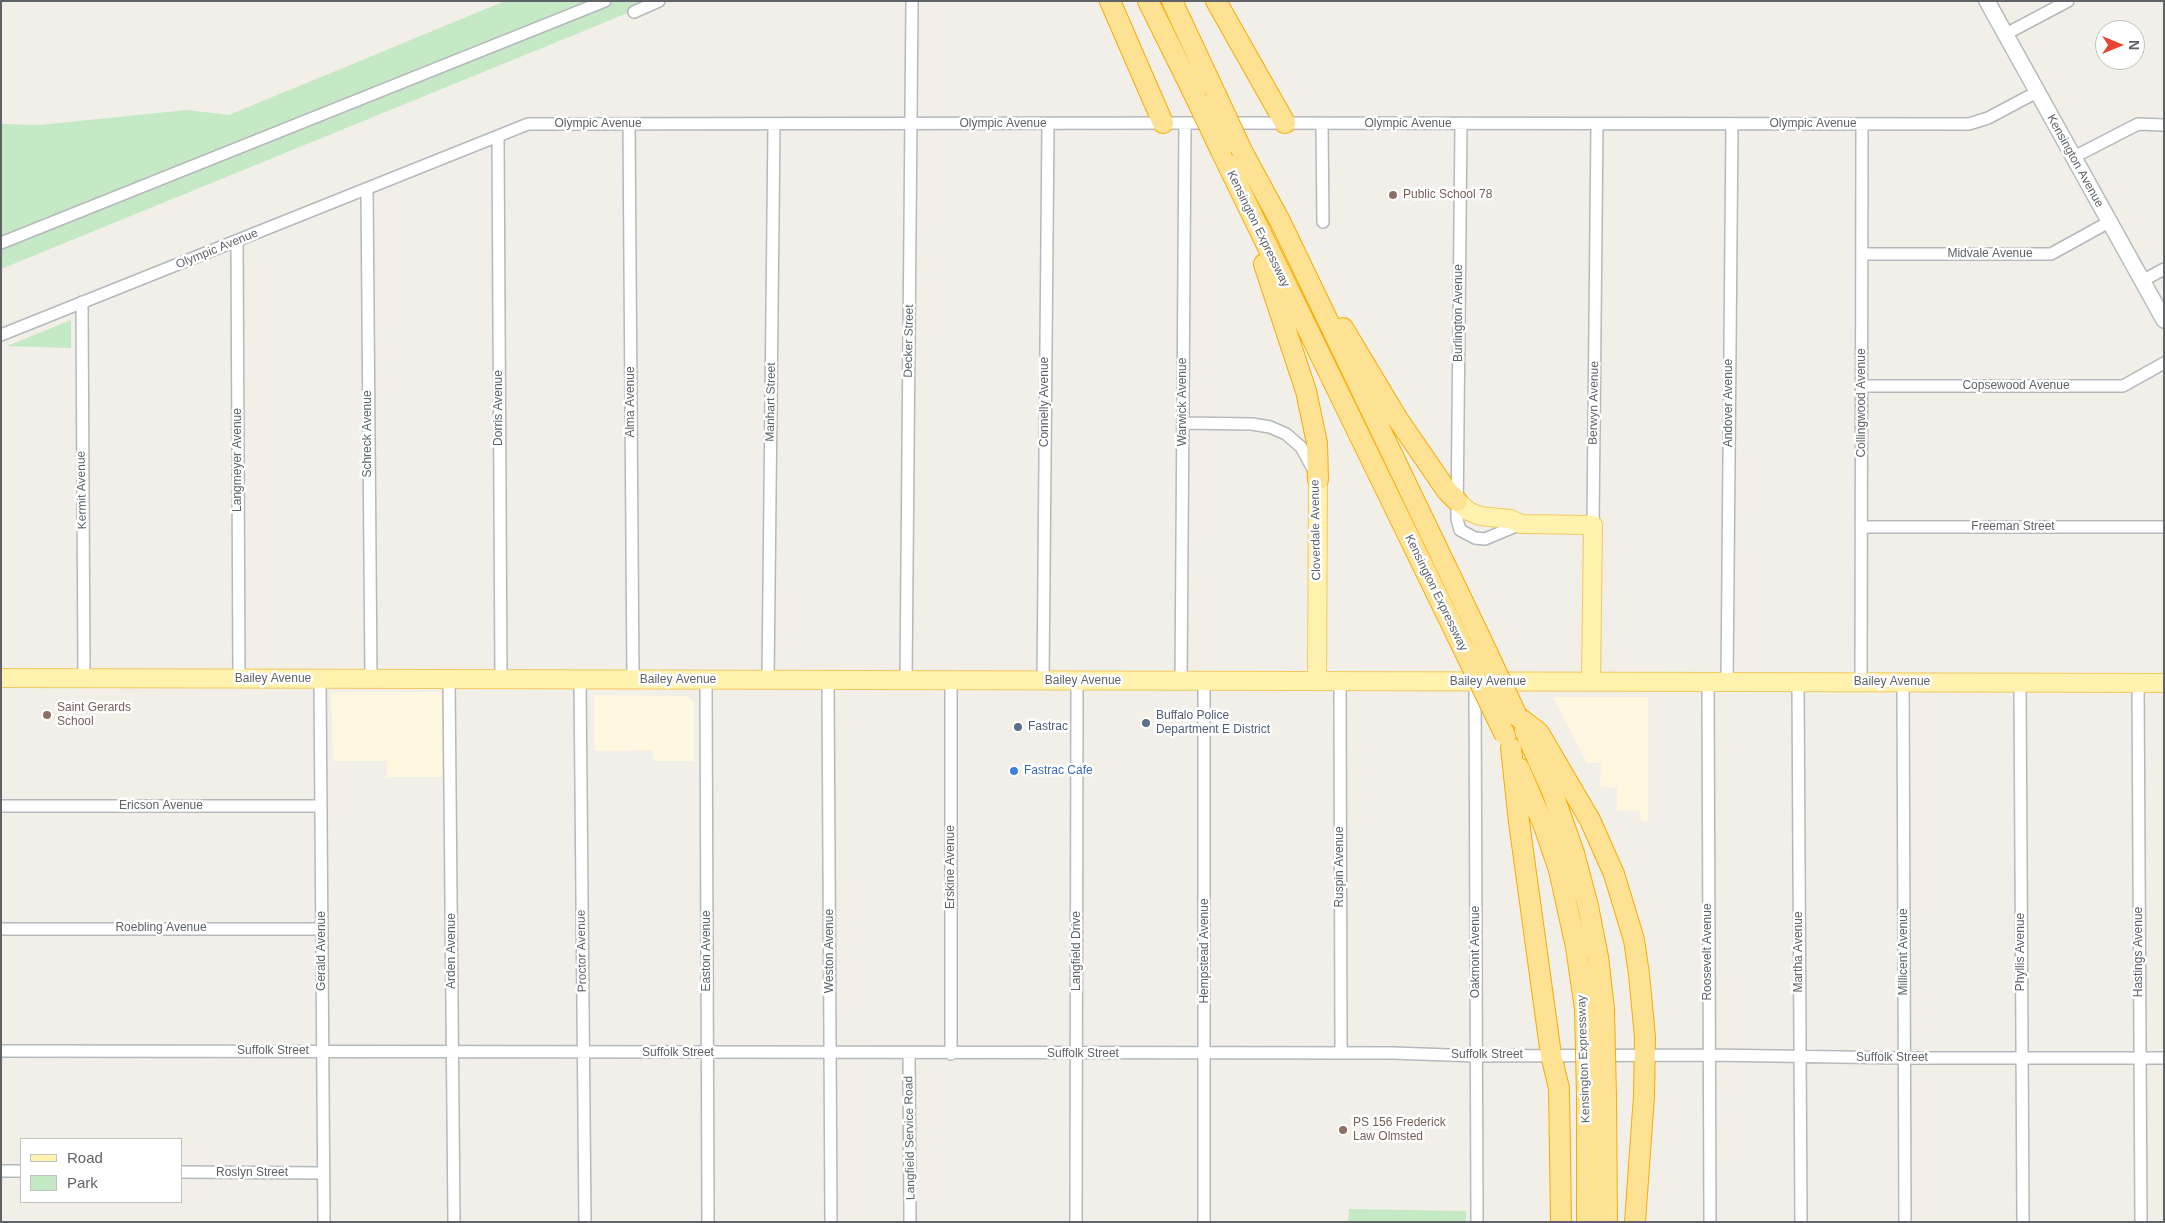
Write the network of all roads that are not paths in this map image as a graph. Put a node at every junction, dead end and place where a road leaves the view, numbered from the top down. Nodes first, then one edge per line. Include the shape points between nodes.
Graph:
1 (605, 1) edge
2 (659, 1) edge
3 (912, 1) edge
4 (1110, 1) edge
5 (1148, 1) edge
6 (1172, 1) edge
7 (1216, 1) edge
8 (1987, 1) edge
9 (2068, 1) edge
10 (634, 12) dead end
11 (2006, 34) junction
12 (2037, 92) junction
13 (1163, 123) junction
14 (1185, 123) junction
15 (1286, 123) junction
16 (628, 124) junction
17 (774, 124) junction
18 (911, 124) junction
19 (1048, 124) junction
20 (1322, 124) junction
21 (1461, 124) junction
22 (1597, 124) junction
23 (1732, 124) junction
24 (1862, 125) junction
25 (2164, 125) edge
26 (498, 136) junction
27 (2074, 157) junction
28 (367, 189) junction
29 (1238, 189) junction
30 (1280, 221) junction
31 (1323, 222) dead end
32 (2109, 222) junction
33 (237, 241) junction
34 (1, 243) edge
35 (1862, 254) junction
36 (2164, 269) edge
37 (2142, 281) junction
38 (82, 302) junction
39 (2164, 320) edge
40 (1, 335) edge
41 (2164, 363) edge
42 (1862, 386) junction
43 (1183, 423) junction
44 (1318, 480) junction
45 (1457, 501) junction
46 (1593, 524) junction
47 (1862, 527) junction
48 (2164, 527) edge
49 (1469, 638) junction
50 (1, 678) edge
51 (84, 678) junction
52 (239, 679) junction
53 (320, 679) junction
54 (372, 679) junction
55 (449, 680) junction
56 (501, 680) junction
57 (580, 680) junction
58 (633, 680) junction
59 (706, 680) junction
60 (768, 680) junction
61 (828, 680) junction
62 (906, 680) junction
63 (951, 681) junction
64 (1043, 681) junction
65 (1077, 681) junction
66 (1181, 681) junction
67 (1204, 681) junction
68 (1317, 682) junction
69 (1340, 682) junction
70 (1475, 682) junction
71 (1591, 682) junction
72 (1708, 682) junction
73 (1727, 682) junction
74 (1798, 682) junction
75 (1861, 682) junction
76 (1904, 682) junction
77 (2020, 682) junction
78 (2138, 683) junction
79 (2164, 683) edge
80 (1521, 738) junction
81 (1, 806) edge
82 (321, 806) junction
83 (1, 929) edge
84 (322, 929) junction
85 (1, 1051) edge
86 (322, 1051) junction
87 (452, 1052) junction
88 (583, 1053) junction
89 (708, 1053) junction
90 (1205, 1053) junction
91 (1341, 1053) junction
92 (830, 1054) junction
93 (909, 1054) junction
94 (951, 1054) junction
95 (1077, 1054) junction
96 (1551, 1055) junction
97 (1644, 1055) junction
98 (1709, 1055) junction
99 (1476, 1056) junction
100 (1799, 1057) junction
101 (1904, 1058) junction
102 (2022, 1058) junction
103 (2140, 1058) junction
104 (2164, 1058) edge
105 (1596, 1096) junction
106 (1, 1171) edge
107 (20, 1171) edge
108 (182, 1172) edge
109 (323, 1173) junction
110 (324, 1222) edge
111 (454, 1222) edge
112 (585, 1222) edge
113 (708, 1222) edge
114 (831, 1222) edge
115 (910, 1222) edge
116 (1076, 1222) edge
117 (1204, 1222) edge
118 (1477, 1222) edge
119 (1561, 1222) edge
120 (1587, 1222) edge
121 (1607, 1222) edge
122 (1635, 1222) edge
123 (1710, 1222) edge
124 (1801, 1222) edge
125 (1905, 1222) edge
126 (2023, 1222) edge
127 (2141, 1222) edge

1 - 34 street
2 - 10 street
3 - 18 street, Decker Street
4 - 13 highway
5 - 29 highway, Kensington Expressway, bridge
6 - 30 highway, Kensington Expressway, bridge via 1242,151
7 - 15 highway
8 - 11 street, Kensington Avenue
9 - 11 street
11 - 12 street, Kensington Avenue
12 - 24 street, Olympic Avenue via 1974,123
12 - 27 street, Kensington Avenue
13 - 14 street, Olympic Avenue
13 - 19 street, Olympic Avenue
14 - 15 street, Olympic Avenue
14 - 43 street, Warwick Avenue
15 - 20 street, Olympic Avenue
16 - 17 street, Olympic Avenue
16 - 26 street, Olympic Avenue via 534,124
16 - 58 street, Alma Avenue
17 - 18 street, Olympic Avenue
17 - 60 street, Manhart Street
18 - 19 street, Olympic Avenue
18 - 62 street, Decker Street
19 - 64 street, Connelly Avenue
20 - 21 street, Olympic Avenue
20 - 31 street
21 - 22 street, Olympic Avenue
21 - 45 street, Burlington Avenue
22 - 23 street, Olympic Avenue
22 - 46 street, Berwyn Avenue
23 - 24 street, Olympic Avenue
23 - 73 street, Andover Avenue
24 - 35 street, Collingwood Avenue
25 - 27 street via 2138,124
26 - 28 street, Olympic Avenue
26 - 56 street, Dorris Avenue
27 - 32 street, Kensington Avenue
28 - 33 street, Olympic Avenue
28 - 54 street, Schreck Avenue
29 - 44 highway via 1306,391 1317,442
29 - 49 highway, Kensington Expressway
30 - 45 highway via 1397,418
30 - 49 highway, Kensington Expressway
32 - 35 street, Midvale Avenue via 2051,254
32 - 37 street, Kensington Avenue
33 - 38 street, Olympic Avenue
33 - 52 street, Langmeyer Avenue
35 - 42 street, Collingwood Avenue
36 - 37 street
37 - 39 street, Kensington Avenue
38 - 40 street, Olympic Avenue
38 - 51 street, Kermit Avenue
41 - 42 street, Copsewood Avenue via 2123,386
42 - 47 street, Collingwood Avenue
43 - 44 street, Cloverdale Avenue via 1270,427 1286,434 1301,447
43 - 66 street, Warwick Avenue
44 - 68 main road, Cloverdale Avenue
45 - 46 main road via 1480,516 1510,519 1521,524
46 - 71 main road, Berwyn Avenue
47 - 48 street, Freeman Street
47 - 75 street, Collingwood Avenue
49 - 80 highway, Kensington Expressway, bridge
49 - 80 highway, Kensington Expressway, bridge via 1517,716
50 - 51 main road, Bailey Avenue
51 - 52 main road, Bailey Avenue
52 - 53 main road, Bailey Avenue
53 - 54 main road, Bailey Avenue
53 - 82 street, Gerald Avenue
54 - 55 main road, Bailey Avenue
55 - 56 main road, Bailey Avenue
55 - 87 street, Arden Avenue
56 - 57 main road, Bailey Avenue
57 - 58 main road, Bailey Avenue
57 - 88 street, Proctor Avenue
58 - 59 main road, Bailey Avenue
59 - 60 main road, Bailey Avenue
59 - 89 street, Easton Avenue
60 - 61 main road, Bailey Avenue
61 - 62 main road, Bailey Avenue
61 - 92 street, Weston Avenue
62 - 63 main road, Bailey Avenue
63 - 64 main road, Bailey Avenue
63 - 94 street, Erskine Avenue
64 - 65 main road, Bailey Avenue
65 - 66 main road, Bailey Avenue
65 - 95 street, Langfield Drive
66 - 67 main road, Bailey Avenue
67 - 68 main road, Bailey Avenue
67 - 90 street, Hempstead Avenue
68 - 69 main road, Bailey Avenue
69 - 70 main road, Bailey Avenue
69 - 91 street, Ruspin Avenue
70 - 71 main road, Bailey Avenue
70 - 99 street, Oakmont Avenue
71 - 72 main road, Bailey Avenue
72 - 73 main road, Bailey Avenue
72 - 98 street, Roosevelt Avenue
73 - 74 main road, Bailey Avenue
74 - 75 main road, Bailey Avenue
74 - 100 street, Martha Avenue
75 - 76 main road, Bailey Avenue
76 - 77 main road, Bailey Avenue
76 - 101 street, Millicent Avenue
77 - 78 main road, Bailey Avenue
77 - 102 street, Phyllis Avenue
78 - 79 main road, Bailey Avenue
78 - 103 street, Hastings Avenue
80 - 96 highway via 1520,831
80 - 97 highway via 1590,820 1604,847 1634,940 1644,1022
80 - 105 highway, Kensington Expressway, bridge via 1576,948
80 - 105 highway, Kensington Expressway, bridge via 1552,791 1590,914 1604,1009
81 - 82 street, Ericson Avenue
82 - 84 street, Gerald Avenue
83 - 84 street, Roebling Avenue
84 - 86 street, Gerald Avenue
85 - 86 street, Suffolk Street
86 - 87 street, Suffolk Street
86 - 109 street, Gerald Avenue
87 - 88 street, Suffolk Street
87 - 111 street, Arden Avenue
88 - 89 street, Suffolk Street
88 - 112 street, Proctor Avenue
89 - 92 street, Suffolk Street
89 - 113 street, Easton Avenue
90 - 91 street, Suffolk Street
90 - 95 street, Suffolk Street
90 - 117 street, Hempstead Avenue
91 - 99 street, Suffolk Street
92 - 93 street, Suffolk Street
92 - 114 street, Weston Avenue
93 - 94 street, Suffolk Street
93 - 115 street, Langfield Service Road
94 - 95 street, Suffolk Street
95 - 116 street, Langfield Drive
96 - 97 street, Suffolk Street
96 - 99 street, Suffolk Street
96 - 119 highway via 1560,1101
97 - 98 street, Suffolk Street
97 - 122 highway via 1644,1105
98 - 100 street, Suffolk Street
98 - 123 street, Roosevelt Avenue
99 - 118 street, Oakmont Avenue
100 - 101 street, Suffolk Street
100 - 124 street, Martha Avenue
101 - 102 street, Suffolk Street
101 - 125 street, Millicent Avenue
102 - 103 street, Suffolk Street
102 - 126 street, Phyllis Avenue
103 - 104 street, Suffolk Street
103 - 127 street, Hastings Avenue
105 - 120 highway, Kensington Expressway
105 - 121 highway, Kensington Expressway
106 - 107 street
108 - 109 street, Roslyn Street
109 - 110 street, Gerald Avenue

